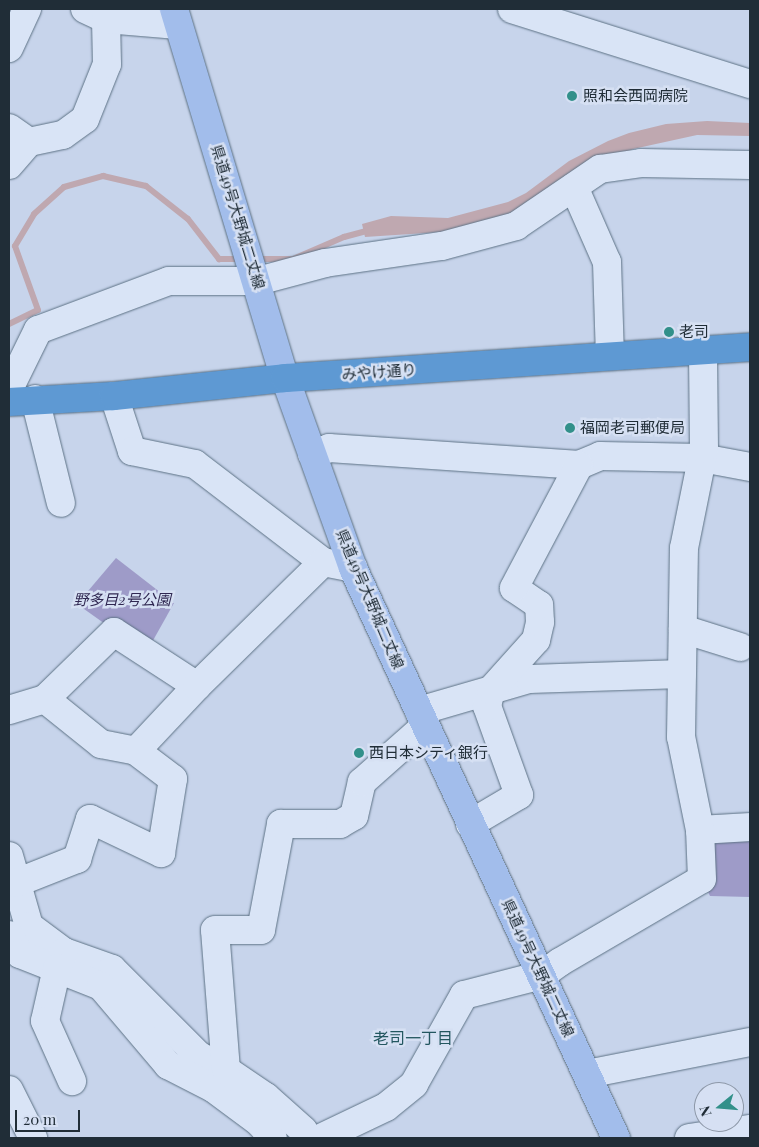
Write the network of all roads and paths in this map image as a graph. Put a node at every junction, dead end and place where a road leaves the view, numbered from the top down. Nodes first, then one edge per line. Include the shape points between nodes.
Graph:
1 (26, 9) edge
2 (512, 9) edge
3 (96, 14) edge
4 (176, 17) edge
5 (9, 48) edge
6 (750, 84) edge
7 (19, 135) edge
8 (9, 165) edge
9 (750, 165) edge
10 (574, 187) junction
11 (254, 267) junction
12 (750, 347) edge
13 (703, 350) junction
14 (610, 356) junction
15 (285, 378) junction
16 (9, 389) edge
17 (114, 396) junction
18 (22, 400) edge
19 (312, 454) junction
20 (702, 458) junction
21 (590, 460) junction
22 (750, 467) edge
23 (60, 504) dead end
24 (323, 562) junction
25 (353, 568) junction
26 (683, 629) junction
27 (740, 647) dead end
28 (682, 674) junction
29 (197, 686) junction
30 (491, 690) junction
31 (45, 699) junction
32 (9, 710) edge
33 (421, 719) junction
34 (136, 751) junction
35 (470, 824) junction
36 (750, 827) edge
37 (700, 830) junction
38 (9, 856) edge
39 (16, 884) junction
40 (9, 935) edge
41 (61, 960) junction
42 (542, 975) junction
43 (750, 1042) edge
44 (226, 1070) junction
45 (587, 1074) junction
46 (72, 1081) dead end
47 (9, 1090) edge
48 (750, 1129) edge
49 (33, 1138) edge
50 (273, 1138) edge
51 (308, 1138) edge
52 (321, 1138) edge
53 (616, 1138) edge
54 (689, 1138) edge

1 - 5 street
2 - 6 street
3 - 4 street
3 - 7 street via 107,64 85,119 63,136
4 - 11 main road, 県道49号大野城二丈線
7 - 8 street
9 - 10 street via 641,163 600,169
10 - 11 street via 516,226 442,246 325,263
10 - 14 street via 607,262
11 - 15 main road, 県道49号大野城二丈線
11 - 16 street via 169,282 38,330
12 - 13 highway, みやけ通り
13 - 14 highway, みやけ通り
13 - 20 street
14 - 15 highway, みやけ通り
15 - 17 highway, みやけ通り
15 - 19 main road, 県道49号大野城二丈線
17 - 18 highway, みやけ通り
17 - 24 street via 132,451 195,464
18 - 23 street
19 - 21 street via 329,448
19 - 25 main road, 県道49号大野城二丈線
20 - 21 street
20 - 22 street
20 - 26 street via 684,548
21 - 30 street via 514,588 539,605 536,640
24 - 25 street
24 - 29 street
25 - 33 main road, 県道49号大野城二丈線
26 - 27 street
26 - 28 street
28 - 30 street via 528,679
28 - 37 street via 681,737
29 - 31 street via 114,632
29 - 34 street
30 - 33 street
30 - 35 street via 487,706 519,795
31 - 32 street
31 - 34 street via 101,744
33 - 35 main road, 県道49号大野城二丈線
33 - 44 street via 362,782 354,816 340,824 281,824 261,930 215,930
34 - 39 street via 172,779 161,853 90,819 76,860
35 - 42 main road, 県道49号大野城二丈線
36 - 37 street
37 - 42 street via 702,880
38 - 39 street
39 - 41 street via 28,926
40 - 41 street via 20,954
41 - 44 street via 112,969 198,1055
41 - 46 street via 45,1021
41 - 50 street via 101,986 168,1064 213,1088 259,1122
42 - 45 main road, 県道49号大野城二丈線
42 - 52 street via 464,996 414,1084 386,1107
43 - 45 street
44 - 51 street via 266,1097
45 - 53 main road, 県道49号大野城二丈線
47 - 49 street
48 - 54 street

